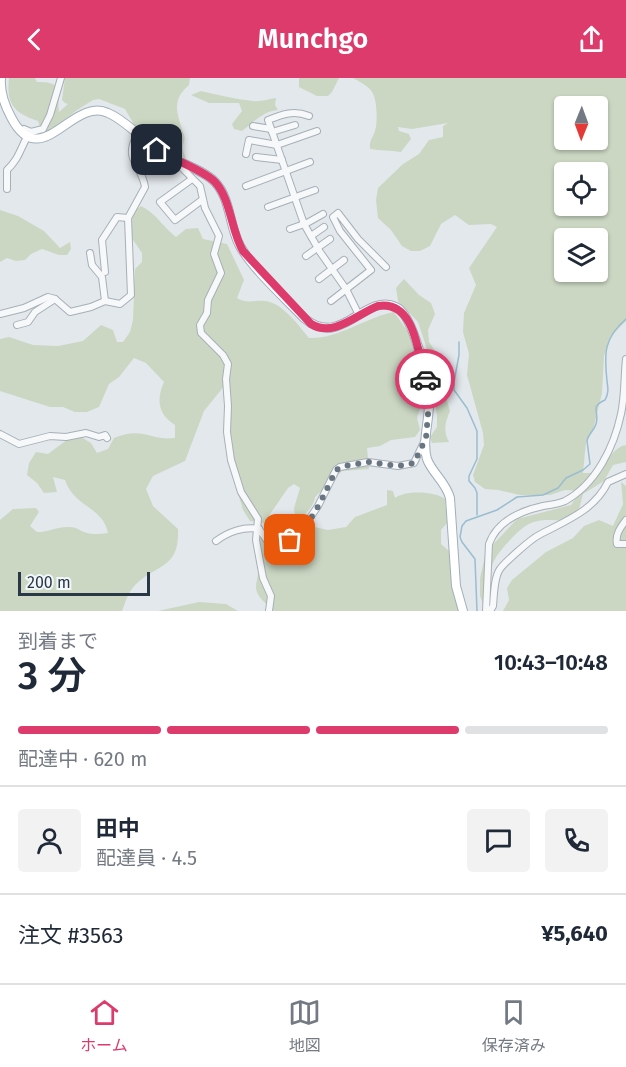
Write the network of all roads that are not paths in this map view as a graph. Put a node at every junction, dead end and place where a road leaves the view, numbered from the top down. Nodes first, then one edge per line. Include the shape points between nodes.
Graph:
1 (1, 78) edge
2 (61, 78) edge
3 (309, 116) dead end
4 (12, 120) junction
5 (295, 125) dead end
6 (253, 126) dead end
7 (272, 130) junction
8 (317, 131) dead end
9 (138, 134) junction
10 (27, 137) junction
11 (277, 145) junction
12 (246, 154) dead end
13 (256, 157) dead end
14 (173, 160) junction
15 (282, 160) junction
16 (310, 162) dead end
17 (285, 170) junction
18 (192, 178) junction
19 (246, 186) dead end
20 (7, 189) dead end
21 (315, 190) dead end
22 (295, 198) junction
23 (202, 200) junction
24 (268, 207) dead end
25 (323, 214) dead end
26 (128, 218) junction
27 (304, 224) junction
28 (324, 227) dead end
29 (290, 229) dead end
30 (311, 236) junction
31 (330, 239) dead end
32 (317, 248) junction
33 (90, 253) dead end
34 (306, 256) dead end
35 (344, 260) dead end
36 (386, 267) dead end
37 (331, 270) junction
38 (105, 272) dead end
39 (319, 279) dead end
40 (346, 289) junction
41 (55, 299) junction
42 (105, 301) junction
43 (331, 301) dead end
44 (0, 314) edge
45 (358, 315) junction
46 (17, 325) dead end
47 (626, 359) edge
48 (0, 434) edge
49 (107, 438) dead end
50 (426, 438) junction
51 (626, 474) edge
52 (626, 520) edge
53 (259, 529) junction
54 (216, 541) dead end
55 (626, 544) edge
56 (269, 611) edge
57 (463, 611) edge
58 (488, 611) edge

1 - 4 main road
2 - 4 street via 43,129 31,132
3 - 7 street via 286,113 268,120
4 - 10 main road
5 - 7 street
6 - 7 street
7 - 11 street
8 - 11 street
9 - 10 main road via 107,112 94,110 47,136
9 - 14 main road
9 - 26 street via 132,157 146,187
10 - 20 street via 17,162 7,170
11 - 12 street via 249,141
11 - 15 street
13 - 15 street
14 - 18 street
14 - 45 main road via 215,182 243,251 303,318 315,327 327,329
15 - 17 street
16 - 17 street
17 - 19 street
17 - 22 street
18 - 23 street via 200,186
18 - 23 street via 160,202 174,220
21 - 22 street
22 - 24 street
22 - 27 street
23 - 53 street via 219,236 214,254 221,273 208,300 201,333 228,364 227,432 231,460
25 - 27 street
26 - 38 street via 117,217 102,240
26 - 42 street via 132,292 120,304
27 - 29 street
27 - 30 street
28 - 30 street
30 - 32 street
31 - 32 street
32 - 34 street
32 - 37 street
33 - 42 street via 92,266 102,276
35 - 37 street
36 - 40 street via 338,213 333,217 340,231 371,270
37 - 39 street
37 - 40 street
40 - 43 street
40 - 45 street
41 - 42 street via 70,312
41 - 44 street via 48,297
41 - 46 street via 35,312 28,322
45 - 50 main road via 386,305 398,308 407,318 428,393
47 - 58 street via 622,413 605,459 592,478 567,500 512,517 491,537
48 - 49 street via 19,444 86,433
50 - 53 street via 414,463 398,466 368,462 336,470 299,534 278,547 271,546
50 - 57 main road via 427,458 450,498 456,586
51 - 58 street via 608,482 602,495 584,510 537,536 498,571 493,606
52 - 55 street via 616,542
53 - 54 street via 235,531
53 - 56 street via 256,540 263,578 271,596

